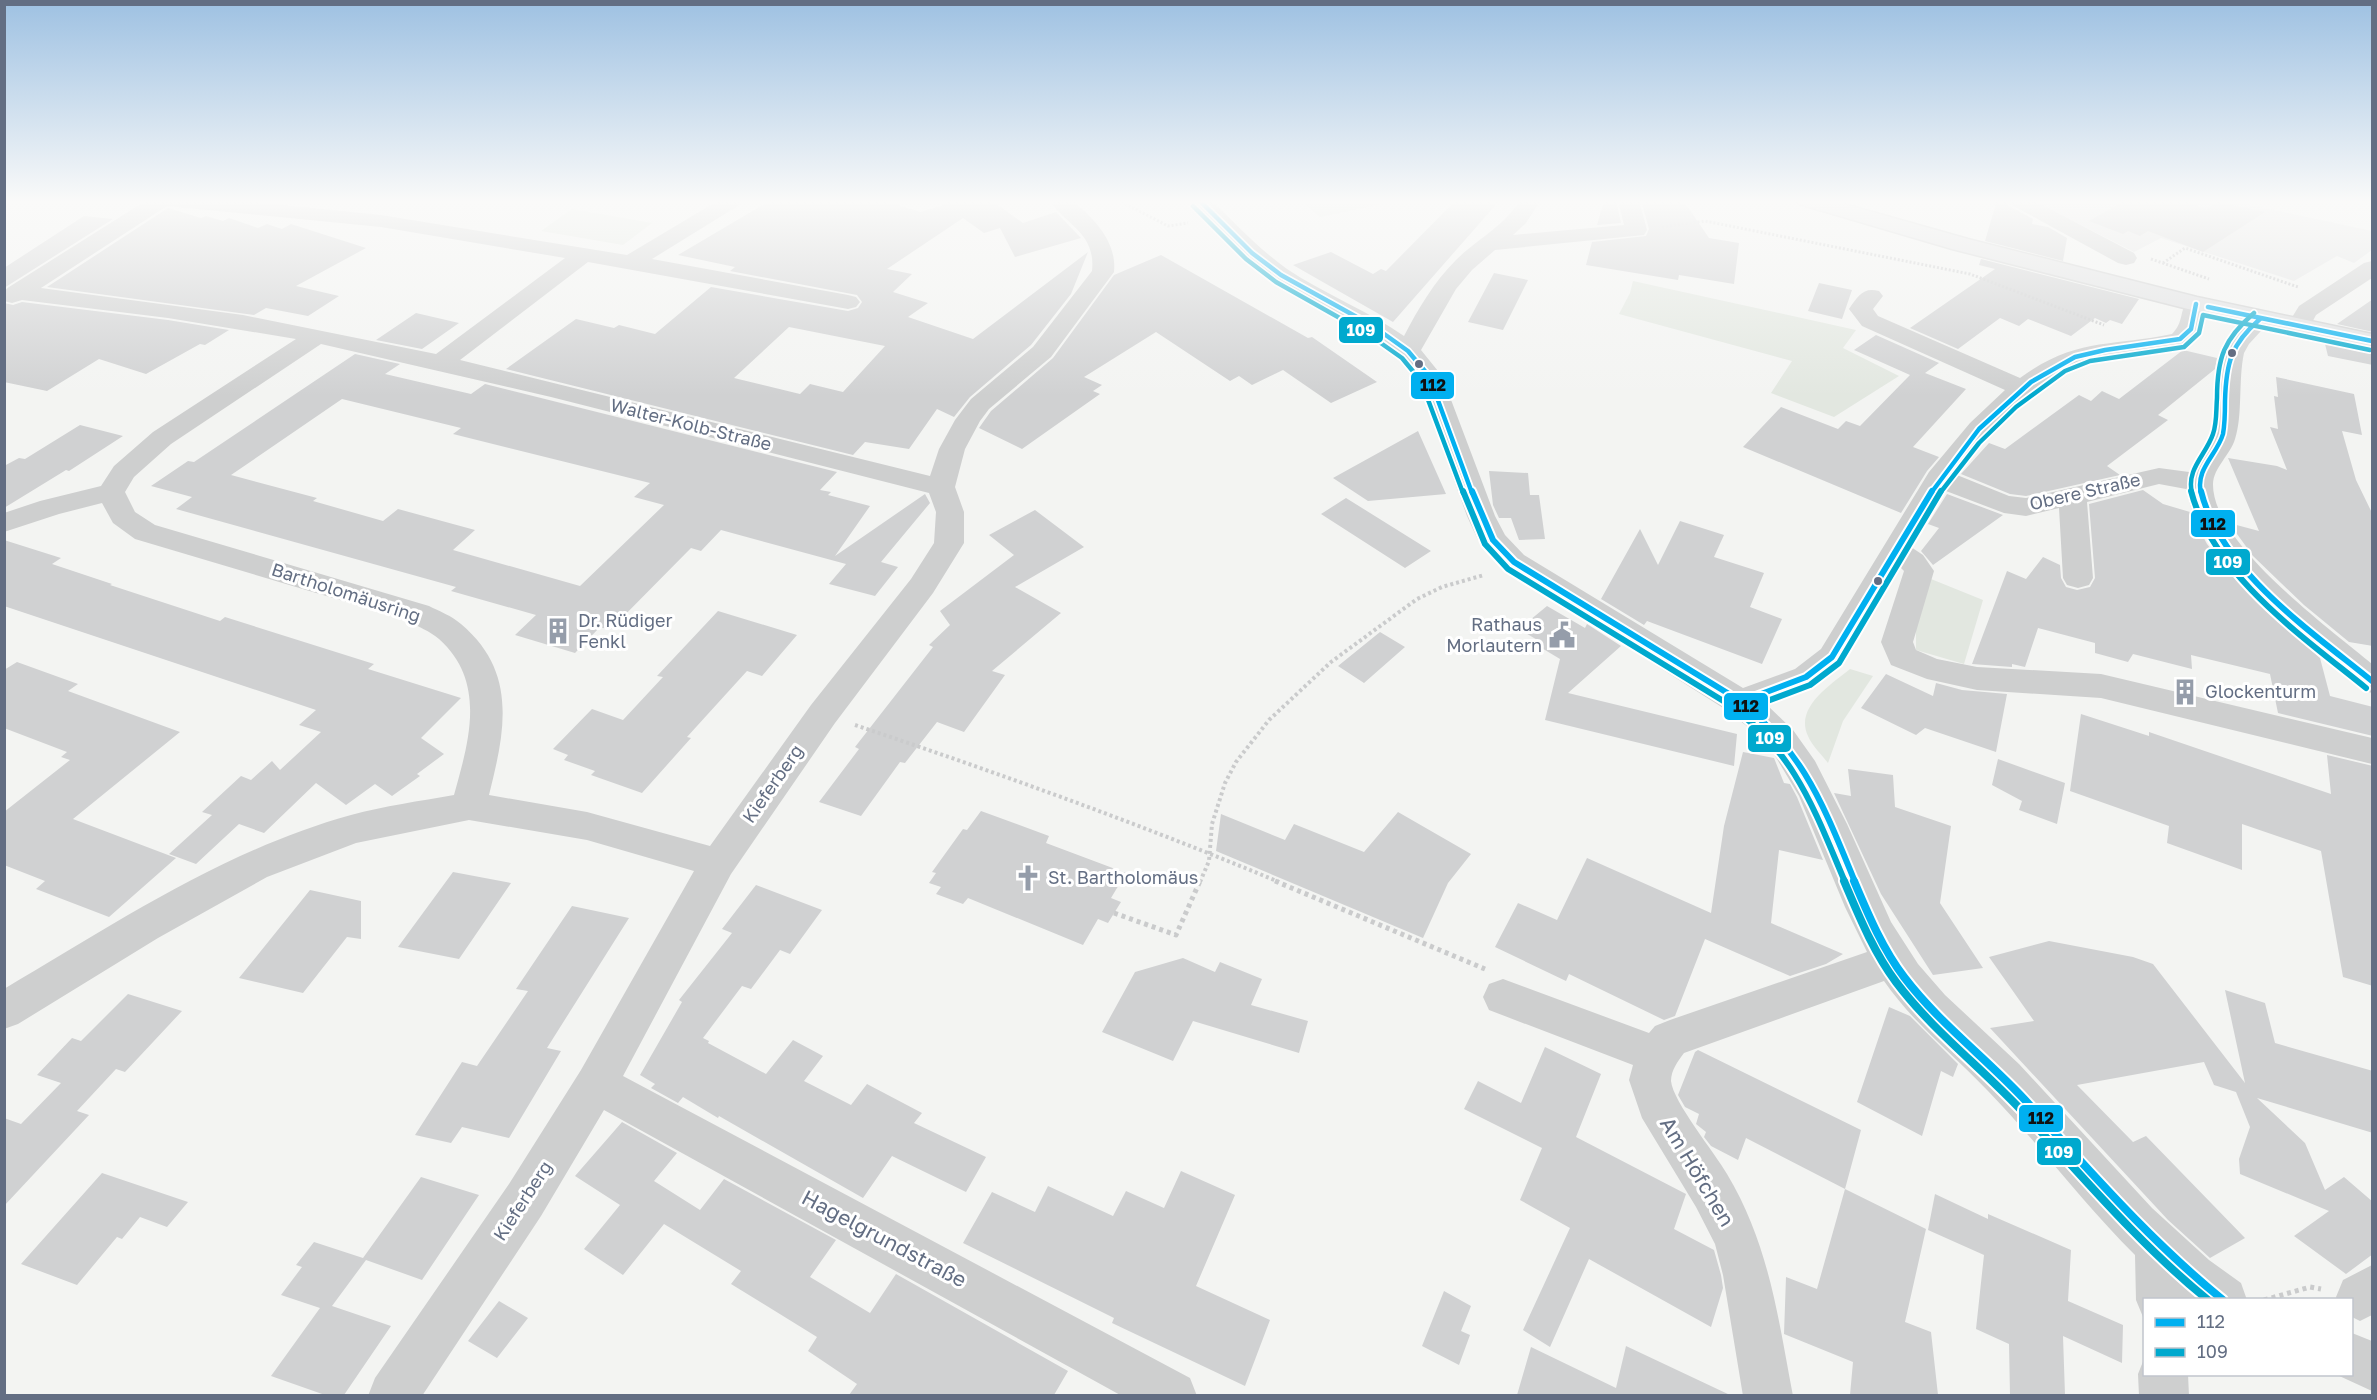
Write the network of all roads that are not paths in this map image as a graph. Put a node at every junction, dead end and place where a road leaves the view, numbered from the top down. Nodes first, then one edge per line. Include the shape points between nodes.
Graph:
1 (59, 265) edge
2 (569, 265) edge
3 (649, 265) edge
4 (1105, 265) edge
5 (1268, 265) edge
6 (1463, 265) edge
7 (2045, 265) edge
8 (2373, 268) edge
9 (2345, 286) junction
10 (2373, 291) edge
11 (11, 296) edge
12 (1870, 296) dead end
13 (848, 302) dead end
14 (2196, 304) junction
15 (2260, 319) junction
16 (2298, 327) junction
17 (2186, 334) junction
18 (317, 336) junction
19 (2373, 341) edge
20 (2233, 350) junction
21 (1408, 351) junction
22 (441, 363) junction
23 (2024, 389) junction
24 (1940, 478) junction
25 (2199, 482) junction
26 (941, 487) junction
27 (111, 492) junction
28 (2072, 496) junction
29 (4, 523) edge
30 (1896, 550) junction
31 (2078, 578) dead end
32 (2373, 681) edge
33 (1740, 702) junction
34 (2373, 751) edge
35 (469, 806) junction
36 (718, 863) junction
37 (1892, 961) junction
38 (1503, 997) road end
39 (4, 1011) edge
40 (1657, 1054) junction
41 (596, 1083) junction
42 (2158, 1246) junction
43 (2160, 1298) edge
44 (2223, 1298) edge
45 (2353, 1358) edge
46 (2373, 1366) edge
47 (2163, 1376) edge
48 (393, 1395) edge
49 (1172, 1395) edge
50 (1768, 1395) edge
51 (2164, 1395) edge

1 - 11 street
2 - 22 street
3 - 13 street
4 - 26 street via 1042,352 980,404 952,449
5 - 21 street via 1373,326
6 - 21 street via 1435,303
7 - 14 main road
8 - 9 street
9 - 10 street
9 - 16 street via 2307,311
11 - 18 street, Walter-Kolb-Straße via 206,316
12 - 23 street via 1861,309 1870,321
14 - 15 main road
14 - 17 street via 2191,329
15 - 16 main road
15 - 20 street
16 - 19 main road
17 - 20 street
17 - 23 street via 2172,341 2088,352 2061,363
18 - 22 street, Walter-Kolb-Straße
18 - 27 street via 162,438 124,472
20 - 25 street via 2223,433
21 - 33 street via 1429,376 1493,540 1514,562
22 - 26 street, Walter-Kolb-Straße
23 - 24 street via 1972,437
24 - 28 street, Obere Straße via 2014,507
24 - 30 street
25 - 28 street, Obere Straße via 2159,476
25 - 32 street via 2210,519 2248,573
26 - 36 street, Kieferberg via 950,512 949,543 922,586 823,714
27 - 29 street
27 - 35 street, Bartholomäusring via 123,517 145,532 418,613 449,631 470,652 484,679 488,700 488,730
28 - 31 street
30 - 33 street via 1832,657 1806,677
30 - 34 street via 1919,571 1897,642 1902,657 1979,680 2101,686
33 - 37 street via 1762,718 1786,744 1813,789 1863,909
35 - 36 street via 587,826
35 - 39 street via 352,829 255,866 144,926
36 - 41 street, Kieferberg
37 - 40 street via 1670,1039
37 - 42 street
38 - 40 street
40 - 50 street, Am Höfchen via 1650,1080 1656,1104 1712,1191 1736,1238
41 - 48 street, Kieferberg via 525,1200
41 - 49 street, Hagelgrundstraße
42 - 43 street
42 - 44 street
45 - 46 street
47 - 51 street

